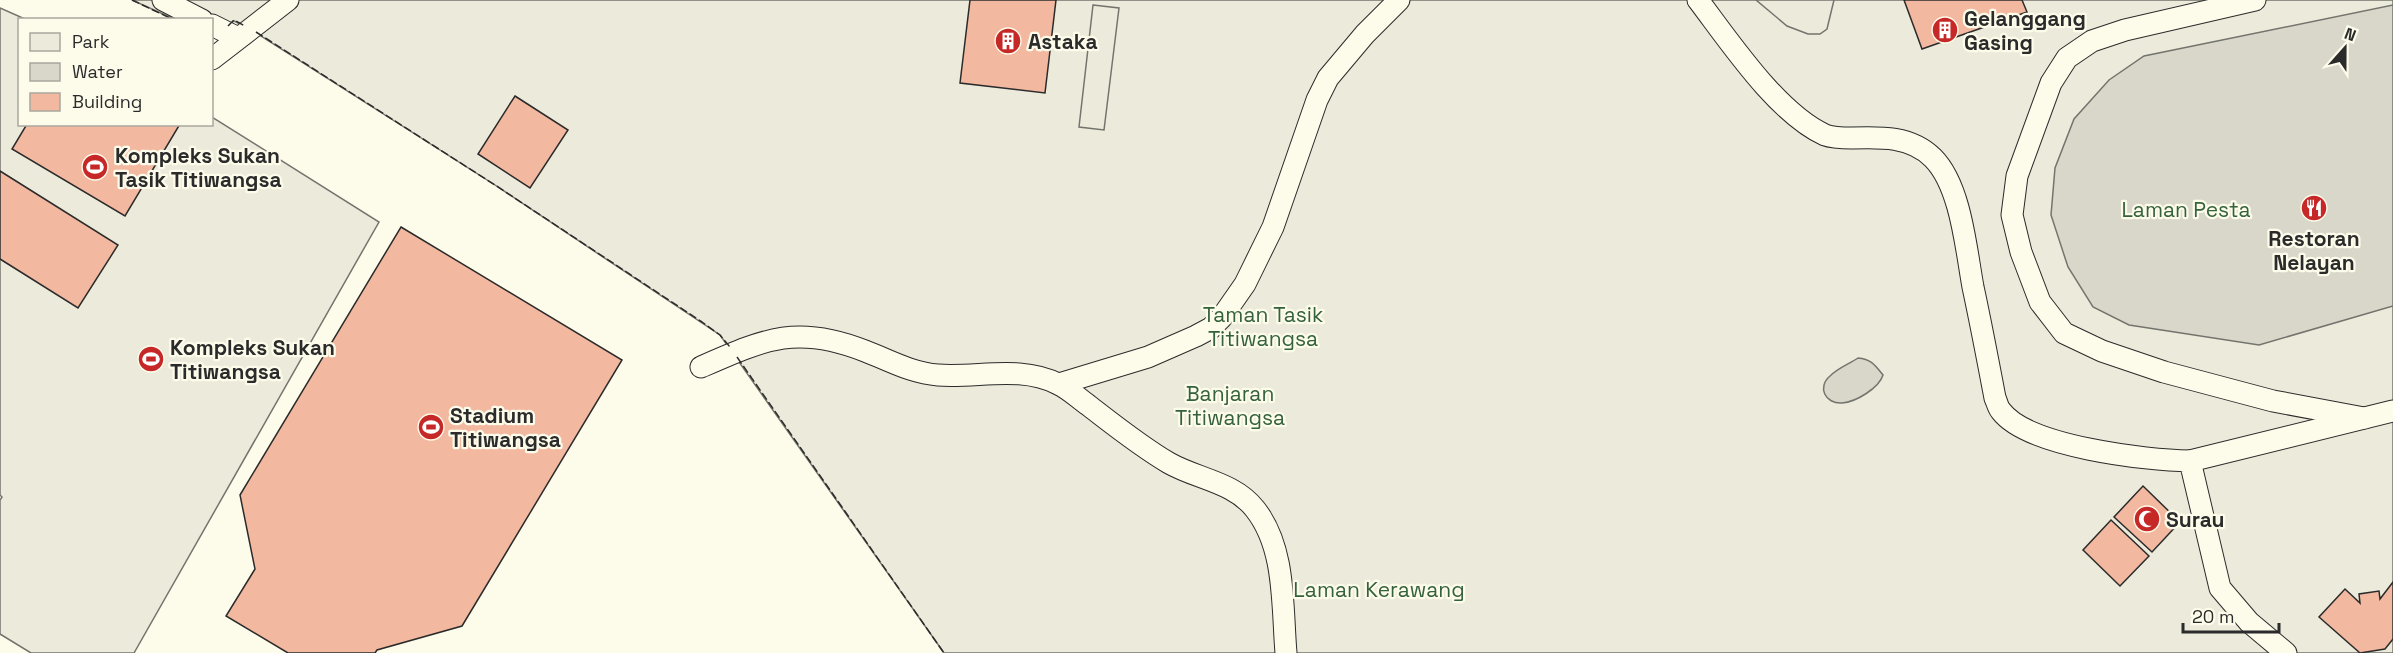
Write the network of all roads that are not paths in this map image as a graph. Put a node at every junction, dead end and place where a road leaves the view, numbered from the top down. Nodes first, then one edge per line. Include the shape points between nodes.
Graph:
1 (163, 0) edge
2 (288, 0) edge
3 (1399, 0) edge
4 (1698, 0) edge
5 (2255, 0) edge
6 (198, 18) edge
7 (213, 26) edge
8 (238, 38) junction
9 (213, 58) edge
10 (701, 367) dead end
11 (1059, 384) junction
12 (2393, 411) edge
13 (2364, 418) junction
14 (2190, 461) junction
15 (1286, 653) edge
16 (2286, 653) edge

1 - 6 street
2 - 8 street
3 - 11 street via 1328,78 1273,227 1245,284 1222,317 1196,336 1148,357
4 - 14 street via 1754,72 1814,129 1828,136 1909,142 1935,160 1946,175 1959,212 1995,399 2001,411 2061,444
5 - 13 street via 2125,30 2092,41 2067,58 2051,83 2017,176 2012,214 2021,252 2040,302 2064,333 2164,372 2273,401
7 - 8 street
8 - 9 street
10 - 11 street via 751,345 804,336 846,344 918,372 1037,375
11 - 15 street via 1150,452 1245,497 1257,511 1275,550
12 - 13 street
13 - 14 street
14 - 16 street via 2220,588 2249,622

